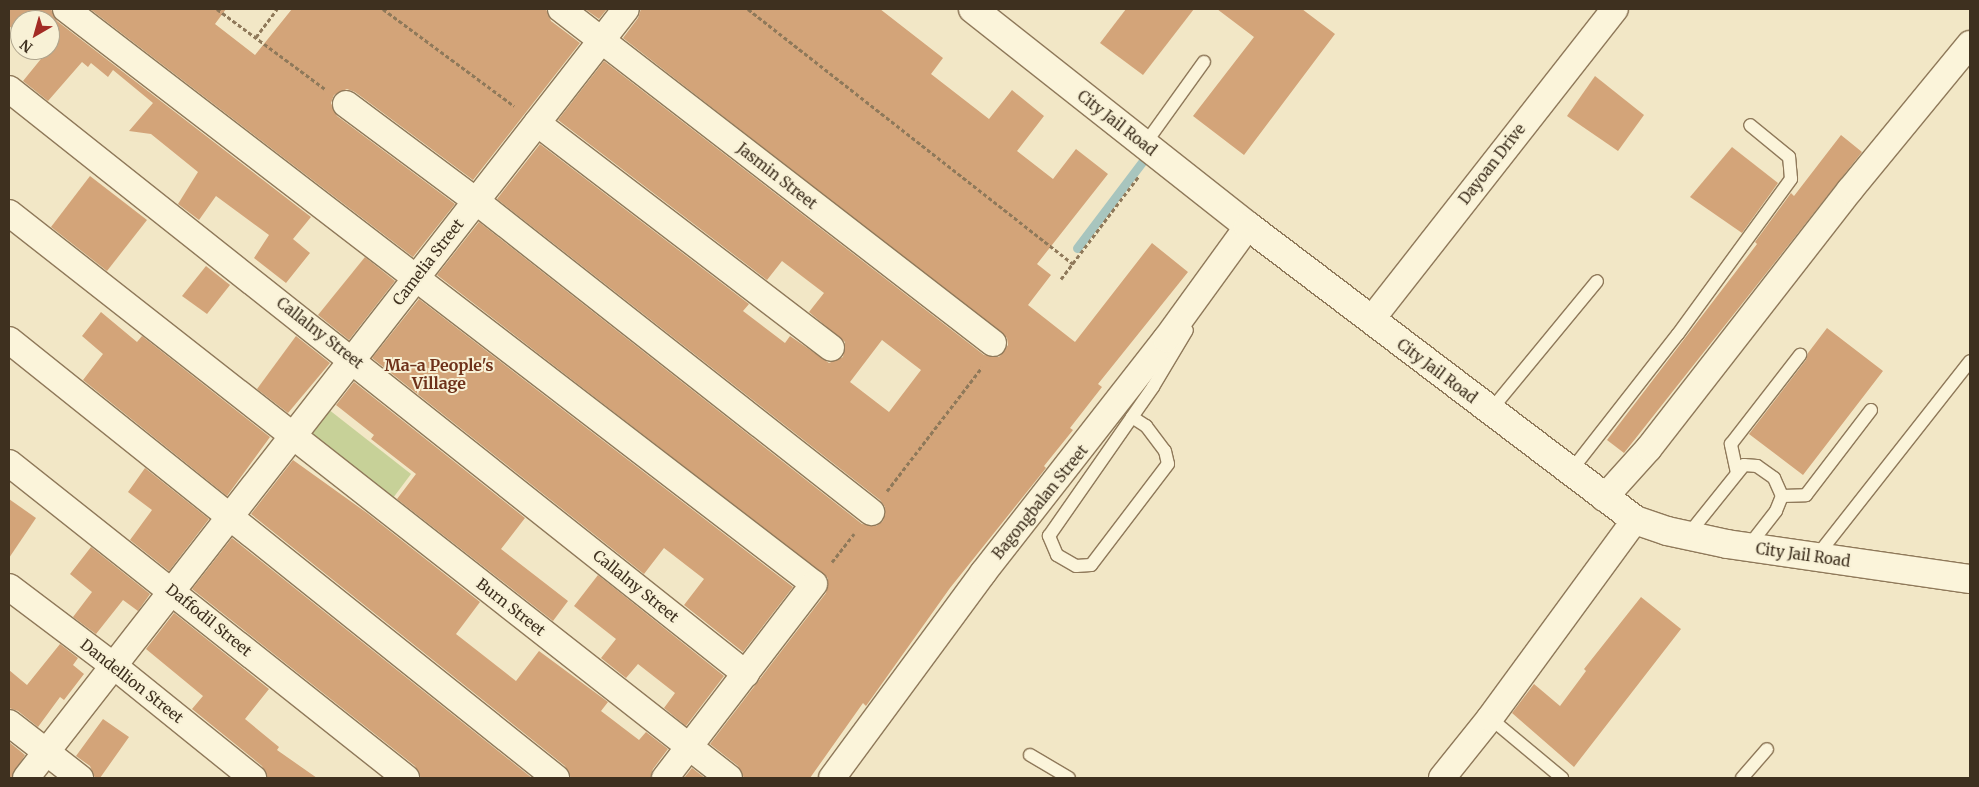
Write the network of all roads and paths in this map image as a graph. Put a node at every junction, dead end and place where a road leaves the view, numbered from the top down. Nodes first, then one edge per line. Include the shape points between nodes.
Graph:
1 (66, 9) edge
2 (217, 9) edge
3 (277, 9) edge
4 (383, 9) edge
5 (561, 9) edge
6 (626, 9) edge
7 (748, 9) edge
8 (973, 9) edge
9 (1615, 9) edge
10 (256, 37) junction
11 (602, 40) junction
12 (1970, 44) edge
13 (1204, 62) dead end
14 (9, 89) edge
15 (346, 104) joint
16 (537, 123) junction
17 (1750, 125) dead end
18 (1150, 149) junction
19 (476, 201) junction
20 (9, 213) edge
21 (1248, 226) junction
22 (1073, 264) junction
23 (417, 278) junction
24 (1061, 279) dead end
25 (1597, 282) dead end
26 (1198, 294) junction
27 (1371, 320) junction
28 (9, 340) edge
29 (993, 343) joint
30 (831, 348) dead end
31 (1800, 355) dead end
32 (353, 359) junction
33 (1970, 361) edge
34 (1871, 410) dead end
35 (1490, 411) junction
36 (1132, 417) junction
37 (293, 436) junction
38 (9, 464) edge
39 (1570, 472) junction
40 (1737, 473) junction
41 (1782, 496) junction
42 (1604, 498) junction
43 (871, 512) junction
44 (230, 516) junction
45 (1635, 520) junction
46 (1687, 536) junction
47 (1748, 547) junction
48 (1816, 557) junction
49 (1970, 579) edge
50 (814, 584) junction
51 (9, 587) edge
52 (173, 591) junction
53 (114, 666) junction
54 (746, 674) junction
55 (1490, 718) junction
56 (9, 722) edge
57 (689, 747) junction
58 (1767, 749) dead end
59 (47, 752) junction
60 (1030, 755) dead end
61 (26, 778) edge
62 (80, 778) edge
63 (253, 778) edge
64 (406, 778) edge
65 (556, 778) edge
66 (665, 778) edge
67 (729, 778) edge
68 (832, 778) edge
69 (1069, 778) edge
70 (1442, 778) edge
71 (1562, 778) edge
72 (1742, 778) edge

1 - 23 street
2 - 10 path
3 - 10 path
4 - 16 path
5 - 11 street, Jasmin Street
6 - 11 street, Camelia Street
7 - 22 path
8 - 18 street, City Jail Road
9 - 27 street, Dayoan Drive
10 - 15 path
11 - 16 street, Camelia Street
11 - 29 street, Jasmin Street
12 - 42 street via 1850,190 1649,448
13 - 18 lane
14 - 32 street, Callalny Street
15 - 19 street
16 - 19 street, Camelia Street
16 - 30 street
17 - 39 lane via 1789,157 1791,179 1678,334
18 - 21 street, City Jail Road
18 - 22 path
19 - 23 street, Camelia Street
19 - 43 street
20 - 37 street, Burn Street
21 - 26 street, Bagongbalan Street
21 - 27 street, City Jail Road
22 - 24 path
23 - 32 street, Camelia Street
23 - 50 street
25 - 35 lane
26 - 36 lane via 1197,314
26 - 68 street, Bagongbalan Street via 1096,431 983,573
27 - 35 street, City Jail Road
28 - 44 street
29 - 43 path via 988,359
31 - 40 lane via 1731,444
32 - 37 street, Camelia Street
32 - 54 street, Callalny Street
33 - 48 lane
34 - 41 lane via 1806,495
35 - 39 street, City Jail Road
36 - 36 lane via 1049,536 1057,555 1076,566 1091,565 1168,464 1166,451 1146,426
37 - 44 street, Camelia Street
37 - 57 street, Burn Street
38 - 52 street, Daffodil Street
39 - 42 street, City Jail Road
40 - 41 lane via 1744,465 1757,466 1774,478
40 - 46 lane
41 - 47 lane via 1776,511
42 - 45 street, City Jail Road
43 - 50 path
44 - 52 street, Camelia Street
44 - 65 street
45 - 46 street, City Jail Road
45 - 55 street
46 - 47 street, City Jail Road
47 - 48 street, City Jail Road
48 - 49 street, City Jail Road
50 - 54 street
51 - 53 street, Dandellion Street
52 - 53 street
52 - 64 street, Daffodil Street
53 - 59 street
53 - 63 street, Dandellion Street
54 - 57 street
55 - 70 street
55 - 71 lane
56 - 59 street
57 - 66 street
57 - 67 street, Burn Street
58 - 72 lane
59 - 61 street
59 - 62 street
60 - 69 lane

